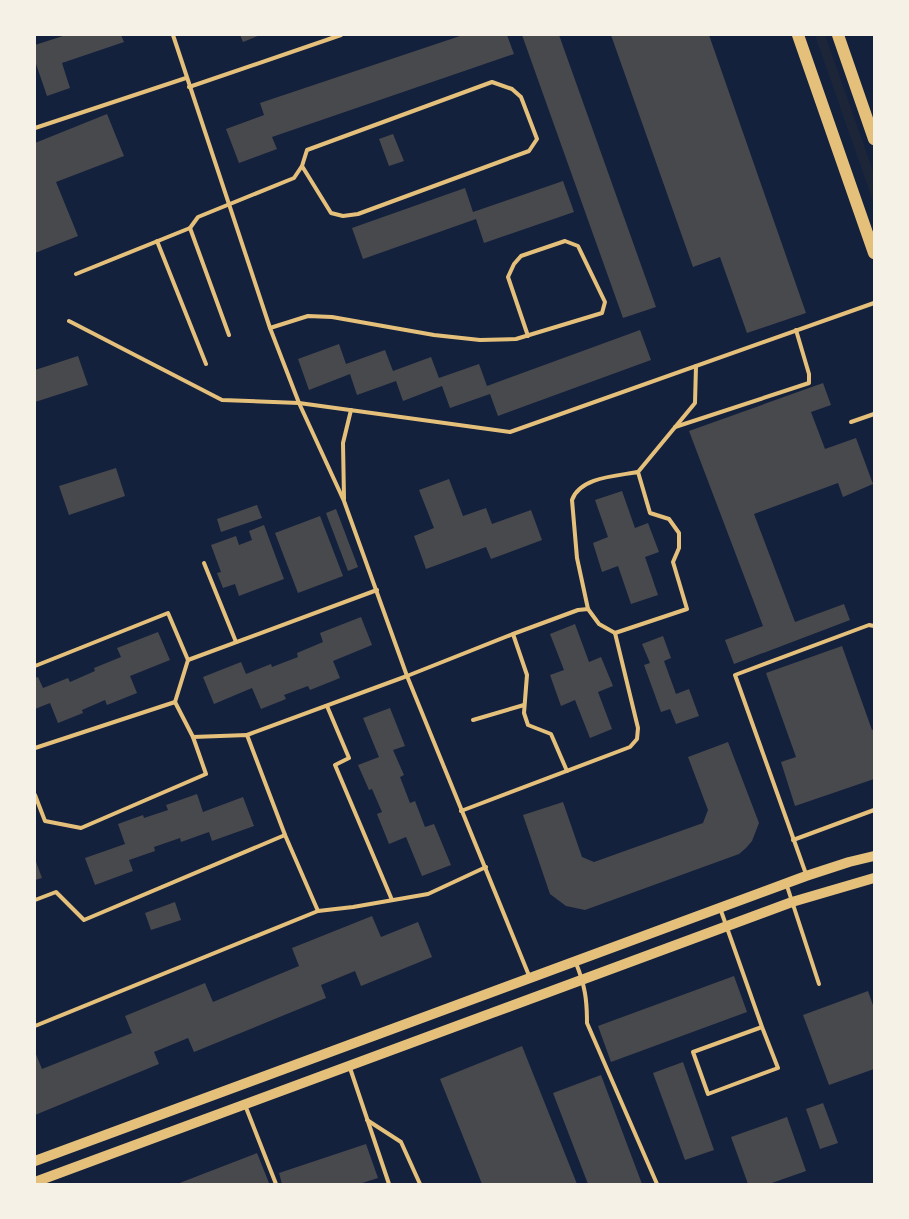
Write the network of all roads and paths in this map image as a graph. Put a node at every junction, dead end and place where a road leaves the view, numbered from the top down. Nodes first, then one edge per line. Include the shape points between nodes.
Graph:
1 (173, 35) edge
2 (341, 35) edge
3 (798, 35) edge
4 (838, 35) edge
5 (186, 78) junction
6 (190, 87) junction
7 (35, 128) edge
8 (874, 139) edge
9 (302, 166) junction
10 (229, 204) junction
11 (190, 228) junction
12 (157, 241) junction
13 (874, 251) edge
14 (76, 274) dead end
15 (874, 303) edge
16 (69, 321) dead end
17 (270, 328) junction
18 (796, 330) junction
19 (229, 335) dead end
20 (528, 336) junction
21 (206, 364) dead end
22 (696, 366) junction
23 (299, 403) junction
24 (350, 410) junction
25 (874, 414) edge
26 (851, 422) dead end
27 (675, 427) junction
28 (638, 472) junction
29 (344, 501) junction
30 (204, 563) dead end
31 (377, 590) junction
32 (588, 608) junction
33 (874, 626) edge
34 (615, 633) junction
35 (513, 634) junction
36 (236, 642) junction
37 (188, 660) junction
38 (35, 666) edge
39 (407, 676) junction
40 (175, 702) junction
41 (524, 705) junction
42 (327, 706) junction
43 (473, 720) dead end
44 (247, 735) junction
45 (193, 737) junction
46 (35, 748) edge
47 (567, 771) junction
48 (35, 795) edge
49 (874, 810) edge
50 (461, 811) junction
51 (285, 835) junction
52 (793, 840) junction
53 (874, 856) edge
54 (486, 867) junction
55 (806, 876) junction
56 (874, 878) edge
57 (786, 883) junction
58 (35, 900) edge
59 (392, 900) junction
60 (792, 902) junction
61 (720, 908) junction
62 (318, 911) junction
63 (726, 926) junction
64 (576, 961) junction
65 (530, 978) junction
66 (583, 979) junction
67 (819, 984) dead end
68 (35, 1026) edge
69 (762, 1027) junction
70 (350, 1066) junction
71 (244, 1105) junction
72 (367, 1120) junction
73 (35, 1161) edge
74 (35, 1182) edge
75 (276, 1184) edge
76 (389, 1184) edge
77 (420, 1184) edge
78 (657, 1184) edge

1 - 5 lane
2 - 6 lane
3 - 13 main road
4 - 8 main road
5 - 6 lane
5 - 7 lane
6 - 10 lane
9 - 9 lane via 307,150 492,82 512,89 521,97 536,139 530,152 358,214 343,216 331,213
9 - 10 lane via 294,178
10 - 11 lane via 198,216
10 - 17 lane
11 - 12 lane
11 - 19 lane
12 - 14 lane
12 - 21 lane
15 - 18 lane
16 - 23 lane via 222,400
17 - 20 lane via 308,316 480,340
17 - 23 lane
18 - 22 lane
18 - 27 lane via 809,383
20 - 20 lane via 602,313 605,302 578,246 565,242 521,256 514,264 508,277
22 - 24 lane via 510,432
22 - 27 lane via 695,403
23 - 24 lane
23 - 29 lane
24 - 29 lane via 343,443
25 - 26 lane
27 - 28 lane
28 - 32 lane via 591,482 575,491 572,500 577,558
28 - 34 lane via 650,513 669,519 679,533 679,548 673,562 688,609
29 - 31 lane
30 - 36 lane
31 - 36 lane
31 - 39 lane
32 - 34 lane via 599,624
32 - 35 lane
33 - 52 lane via 869,625 735,675
34 - 47 lane via 638,728 637,740 630,747
35 - 39 lane
35 - 41 lane via 528,675
36 - 37 lane
37 - 38 lane via 168,613
37 - 40 lane
39 - 42 lane
39 - 50 lane
40 - 45 lane
40 - 46 lane
41 - 43 lane
41 - 47 lane via 528,725 551,734
42 - 44 lane
42 - 59 lane via 349,758 335,765
44 - 45 lane
44 - 51 lane
45 - 48 lane via 206,774 81,828 45,821
47 - 50 lane
49 - 52 lane
50 - 54 lane
51 - 58 lane via 84,920 56,892
51 - 62 lane
52 - 55 lane
53 - 55 main road
54 - 59 lane via 428,894
54 - 65 lane
55 - 57 main road
56 - 60 main road
57 - 60 lane
57 - 61 main road
59 - 62 lane
60 - 63 main road
60 - 67 lane
61 - 63 lane
61 - 64 main road
62 - 68 lane
63 - 66 main road
63 - 69 lane
64 - 65 main road
64 - 66 lane
65 - 73 main road
66 - 70 main road
66 - 78 lane via 588,999 587,1023
69 - 69 lane via 692,1052 708,1094 778,1068
70 - 71 main road
70 - 72 lane
71 - 74 main road
71 - 75 lane
72 - 76 lane
72 - 77 lane via 401,1142

